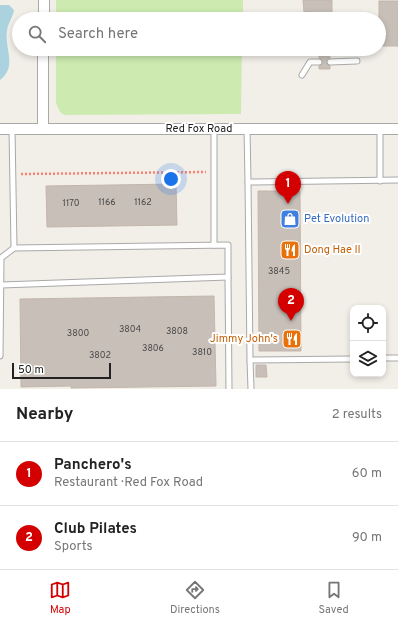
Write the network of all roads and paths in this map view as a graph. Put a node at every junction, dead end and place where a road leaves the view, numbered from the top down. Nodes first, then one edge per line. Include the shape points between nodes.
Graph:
1 (44, 0) edge
2 (44, 12) edge
3 (43, 56) edge
4 (357, 61) dead end
5 (319, 62) dead end
6 (330, 62) dead end
7 (302, 75) dead end
8 (247, 128) junction
9 (380, 128) junction
10 (0, 129) edge
11 (12, 129) junction
12 (43, 129) junction
13 (214, 129) junction
14 (398, 129) edge
15 (214, 172) junction
16 (13, 174) junction
17 (380, 180) junction
18 (398, 180) edge
19 (248, 182) junction
20 (214, 245) junction
21 (14, 248) junction
22 (228, 277) junction
23 (1, 285) junction
24 (0, 356) edge
25 (386, 358) edge
26 (398, 358) edge
27 (350, 359) edge
28 (250, 360) junction
29 (229, 389) edge
30 (251, 389) edge

1 - 2 street
3 - 12 street
4 - 6 lane
5 - 7 lane via 310,62
8 - 9 street, Red Fox Road
8 - 13 street, Red Fox Road
8 - 19 lane
9 - 14 street, Red Fox Road
9 - 17 lane
10 - 11 street, Red Fox Road
11 - 12 street, Red Fox Road
11 - 16 lane
12 - 13 street, Red Fox Road
13 - 15 lane
15 - 16 path
15 - 20 lane
16 - 21 lane
17 - 18 lane
17 - 19 lane
19 - 28 lane
20 - 21 lane
20 - 22 lane via 228,244
21 - 23 lane via 1,258
22 - 23 lane
22 - 29 lane
23 - 24 lane
25 - 26 lane
27 - 28 lane
28 - 30 lane

